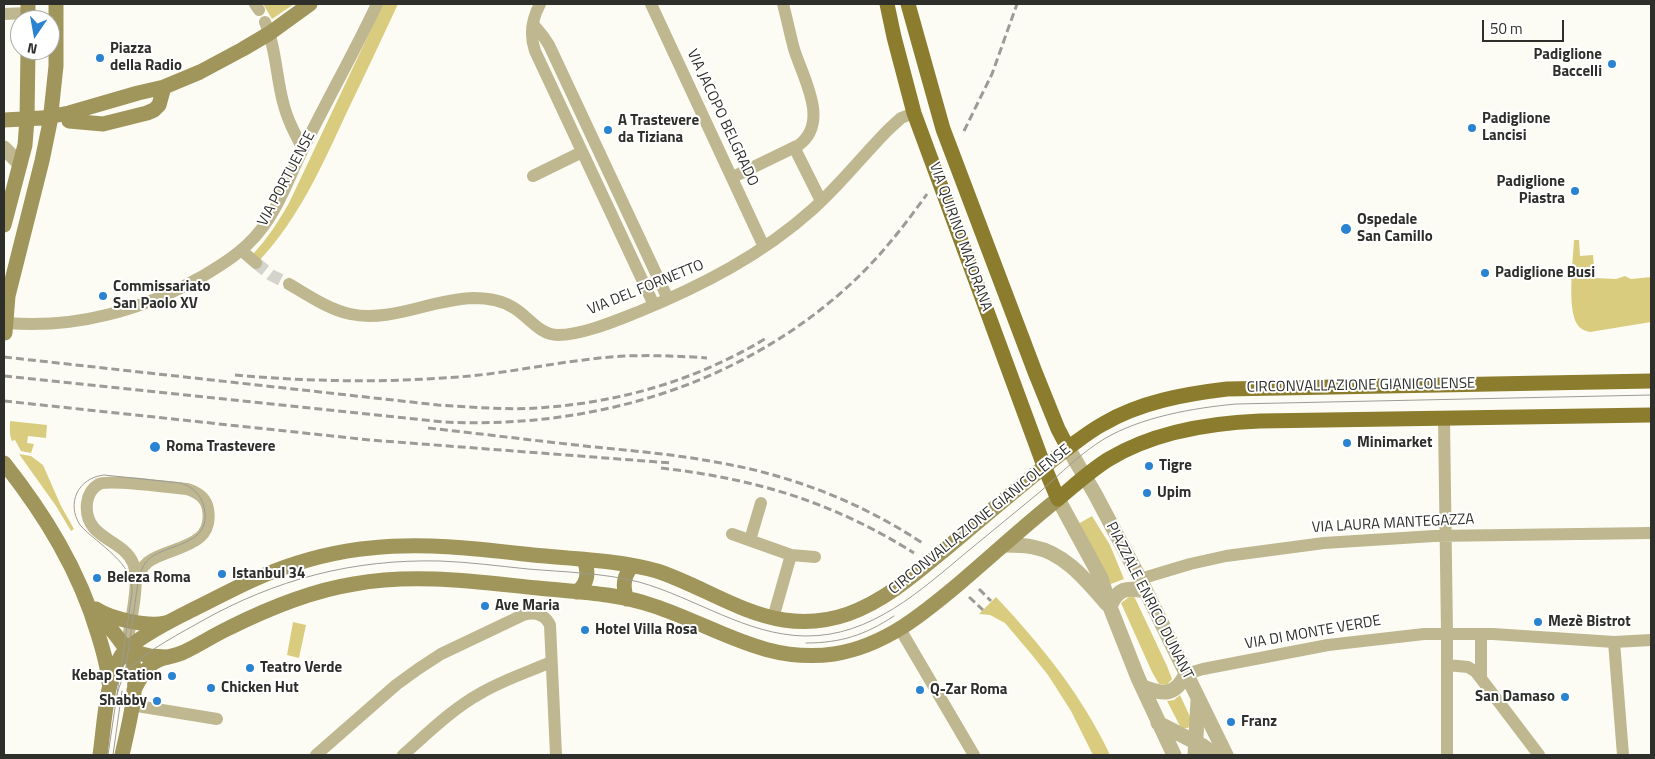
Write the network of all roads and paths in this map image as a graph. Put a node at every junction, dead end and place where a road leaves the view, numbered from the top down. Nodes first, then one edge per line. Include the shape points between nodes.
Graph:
1 (56, 4) edge
2 (310, 4) edge
3 (377, 4) edge
4 (540, 4) edge
5 (651, 4) edge
6 (783, 4) edge
7 (887, 4) edge
8 (908, 4) edge
9 (533, 24) junction
10 (268, 27) junction
11 (892, 31) junction
12 (919, 45) junction
13 (28, 60) edge
14 (164, 87) junction
15 (914, 113) junction
16 (27, 119) junction
17 (51, 119) junction
18 (4, 120) edge
19 (943, 130) junction
20 (591, 135) junction
21 (579, 147) junction
22 (794, 147) junction
23 (4, 148) edge
24 (303, 149) junction
25 (20, 164) junction
26 (533, 176) dead end
27 (733, 177) junction
28 (821, 201) junction
29 (4, 225) edge
30 (764, 247) junction
31 (241, 250) junction
32 (256, 263) tunnel mouth
33 (289, 284) tunnel mouth
34 (6, 299) edge
35 (668, 299) junction
36 (654, 305) junction
37 (6, 328) joint
38 (1651, 381) edge
39 (1651, 415) edge
40 (1444, 419) junction
41 (1068, 448) junction
42 (4, 464) edge
43 (1044, 466) junction
44 (1085, 477) junction
45 (1058, 499) junction
46 (761, 504) dead end
47 (1651, 533) edge
48 (732, 534) dead end
49 (1445, 536) junction
50 (750, 540) junction
51 (1005, 545) junction
52 (791, 555) junction
53 (130, 557) junction
54 (815, 557) dead end
55 (151, 560) junction
56 (584, 560) junction
57 (632, 566) junction
58 (136, 582) junction
59 (1143, 585) junction
60 (576, 592) junction
61 (86, 599) junction
62 (627, 599) junction
63 (1110, 607) junction
64 (773, 618) junction
65 (130, 621) junction
66 (169, 622) junction
67 (900, 629) junction
68 (1447, 633) junction
69 (1481, 634) junction
70 (1651, 640) edge
71 (1614, 642) junction
72 (126, 650) junction
73 (166, 657) junction
74 (552, 662) junction
75 (1447, 665) junction
76 (1186, 674) junction
77 (1481, 677) junction
78 (110, 687) junction
79 (1142, 687) junction
80 (133, 697) junction
81 (1198, 699) junction
82 (218, 719) dead end
83 (1158, 722) junction
84 (1195, 749) edge
85 (100, 755) edge
86 (122, 755) edge
87 (316, 755) edge
88 (403, 755) edge
89 (556, 755) edge
90 (974, 755) edge
91 (1174, 755) edge
92 (1215, 755) edge
93 (1226, 755) edge
94 (1447, 755) edge
95 (1539, 755) edge
96 (1623, 755) edge

1 - 17 main road via 56,66
2 - 10 main road
3 - 24 street, VIA PORTUENSE
4 - 9 street
5 - 27 street, VIA JACOPO BELGRADO
6 - 22 street via 813,112 810,134
7 - 11 main road, VIA QUIRINO MAJORANA
8 - 12 main road, VIA QUIRINO MAJORANA
9 - 20 street via 548,45
9 - 21 street via 531,38 535,51
10 - 14 main road via 226,59
10 - 24 street via 284,108
11 - 12 main road via 903,44 914,48
11 - 15 main road, VIA QUIRINO MAJORANA
12 - 19 main road, VIA QUIRINO MAJORANA
13 - 16 main road
14 - 17 main road
14 - 17 main road via 159,105 147,113 103,124
15 - 19 main road via 929,116
15 - 28 street, VIA DEL FORNETTO via 901,118 889,129
15 - 43 main road, VIA QUIRINO MAJORANA
16 - 17 main road
16 - 18 main road
16 - 25 main road
17 - 34 main road
19 - 41 main road, VIA QUIRINO MAJORANA via 1038,380
20 - 21 street
20 - 35 street
21 - 26 street
21 - 36 street
22 - 27 street
22 - 28 street
23 - 25 street
24 - 31 street, VIA PORTUENSE via 270,216 260,232
25 - 29 main road
27 - 30 street, VIA JACOPO BELGRADO
28 - 30 street, VIA DEL FORNETTO
30 - 35 street, VIA DEL FORNETTO via 717,276
31 - 32 street
31 - 37 street, VIA PORTUENSE via 188,285 128,310 65,322
33 - 36 street, VIA DEL FORNETTO via 335,309 357,315 384,315 461,299 492,300 513,307 542,330 557,335 596,327
34 - 37 main road
35 - 36 street, VIA DEL FORNETTO
38 - 41 main road, CIRCONVALLAZIONE GIANICOLENSE via 1227,389 1169,399 1130,412 1104,423
39 - 40 main road
40 - 44 main road via 1215,424 1132,447
40 - 49 street
41 - 43 main road, CIRCONVALLAZIONE GIANICOLENSE
41 - 44 street, PIAZZALE ENRICO DUNANT
42 - 61 main road via 50,527
43 - 45 main road
43 - 64 main road, CIRCONVALLAZIONE GIANICOLENSE via 917,572 878,600 847,615 830,619 800,621
44 - 45 main road
44 - 59 street, PIAZZALE ENRICO DUNANT
45 - 51 main road
45 - 63 street via 1101,578
46 - 50 street
47 - 49 street, VIA LAURA MANTEGAZZA
48 - 50 street
49 - 59 street, VIA LAURA MANTEGAZZA via 1324,544 1232,555 1196,562
49 - 68 street
50 - 52 street
51 - 63 street via 1037,548 1064,561
51 - 67 main road
52 - 54 street
52 - 64 street
53 - 55 street via 139,561
53 - 55 street via 89,521 87,504 95,487 112,482 198,493 209,511 203,533 194,542
53 - 58 street
55 - 58 street via 142,568
56 - 57 main road, CIRCONVALLAZIONE GIANICOLENSE
56 - 60 main road via 586,579
56 - 66 main road, CIRCONVALLAZIONE GIANICOLENSE via 427,546 356,550 266,574
57 - 62 main road via 624,585
57 - 64 main road, CIRCONVALLAZIONE GIANICOLENSE via 665,574
58 - 65 street
59 - 63 street via 1121,591
59 - 76 street, PIAZZALE ENRICO DUNANT
60 - 62 main road
60 - 73 main road via 444,579 355,584 276,606 184,652
61 - 65 main road via 104,614
61 - 72 main road
61 - 78 main road via 101,644
62 - 67 main road via 660,608 743,643 789,654 823,655 849,651 877,642
63 - 79 street
65 - 66 main road
65 - 72 street
66 - 72 main road, CIRCONVALLAZIONE GIANICOLENSE
67 - 90 street
68 - 69 street, VIA DI MONTE VERDE
68 - 75 street
68 - 76 street, VIA DI MONTE VERDE via 1328,645
69 - 71 street
69 - 77 street
70 - 71 street
71 - 96 street
72 - 73 main road
72 - 78 main road, CIRCONVALLAZIONE GIANICOLENSE via 117,664
72 - 80 main road via 134,664
73 - 80 main road via 150,666 140,678
74 - 87 street via 547,619 538,614 523,615 441,654 396,684
74 - 88 street via 481,692
74 - 89 street
75 - 77 street via 1468,667
75 - 94 street
76 - 79 street via 1179,686 1170,692
76 - 81 street, PIAZZALE ENRICO DUNANT
77 - 95 street
78 - 85 main road
79 - 83 street
80 - 82 street
80 - 86 main road
81 - 84 street
81 - 93 street, PIAZZALE ENRICO DUNANT
83 - 84 street
83 - 91 street
84 - 92 street via 1208,749

